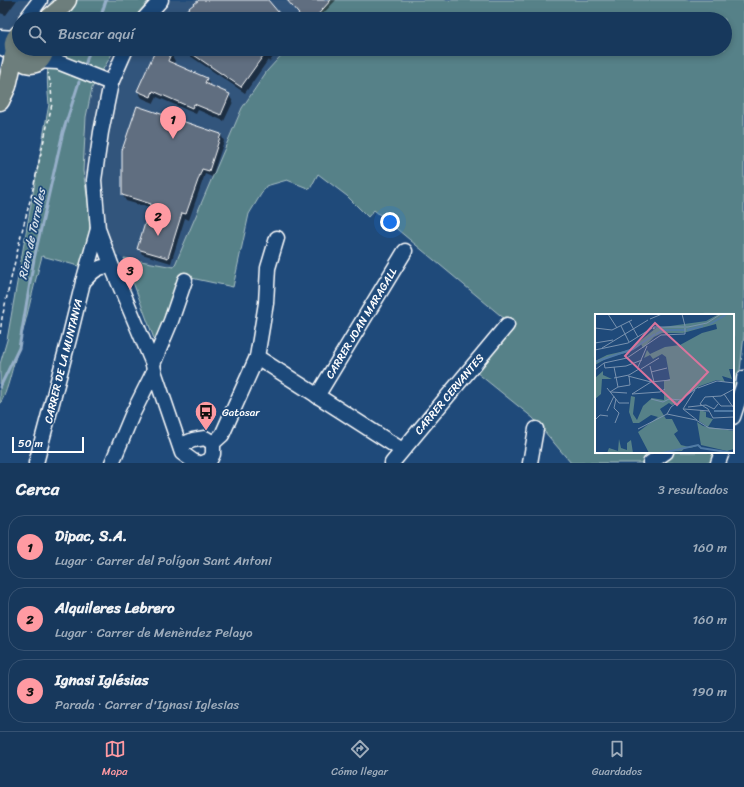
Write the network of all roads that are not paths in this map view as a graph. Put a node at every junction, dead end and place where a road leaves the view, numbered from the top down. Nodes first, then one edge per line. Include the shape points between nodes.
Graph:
1 (40, 0) edge
2 (162, 0) edge
3 (31, 12) edge
4 (151, 12) edge
5 (24, 56) edge
6 (46, 56) edge
7 (123, 56) edge
8 (111, 83) junction
9 (3, 94) edge
10 (98, 229) junction
11 (277, 238) dead end
12 (405, 251) dead end
13 (112, 267) junction
14 (185, 280) dead end
15 (83, 282) junction
16 (506, 325) dead end
17 (257, 358) junction
18 (154, 368) junction
19 (740, 386) edge
20 (317, 396) junction
21 (734, 413) edge
22 (536, 429) dead end
23 (213, 443) junction
24 (181, 449) junction
25 (402, 450) junction
26 (665, 453) edge
27 (722, 453) edge
28 (36, 463) edge
29 (112, 463) edge
30 (198, 463) edge
31 (202, 463) edge
32 (392, 463) edge
33 (530, 463) edge
34 (650, 463) edge
35 (718, 463) edge

1 - 3 street
2 - 4 street
5 - 9 main road via 22,69
6 - 8 street
7 - 8 street
8 - 10 street via 94,180
10 - 13 street
10 - 15 street, CARRER DE LA MUNTANYA
11 - 17 street via 268,268 266,303
12 - 20 street, CARRER JOAN MARAGALL
13 - 15 street via 93,270
13 - 18 street
14 - 18 street
15 - 28 street, CARRER DE LA MUNTANYA
16 - 25 street, CARRER CERVANTES
17 - 20 street
17 - 23 street via 222,435
18 - 24 street
18 - 29 street
19 - 21 street
20 - 25 street
22 - 33 street
23 - 24 street via 205,438 193,440
23 - 31 street via 210,460
24 - 30 street via 182,453
25 - 32 street, CARRER CERVANTES
26 - 34 street
27 - 35 street

